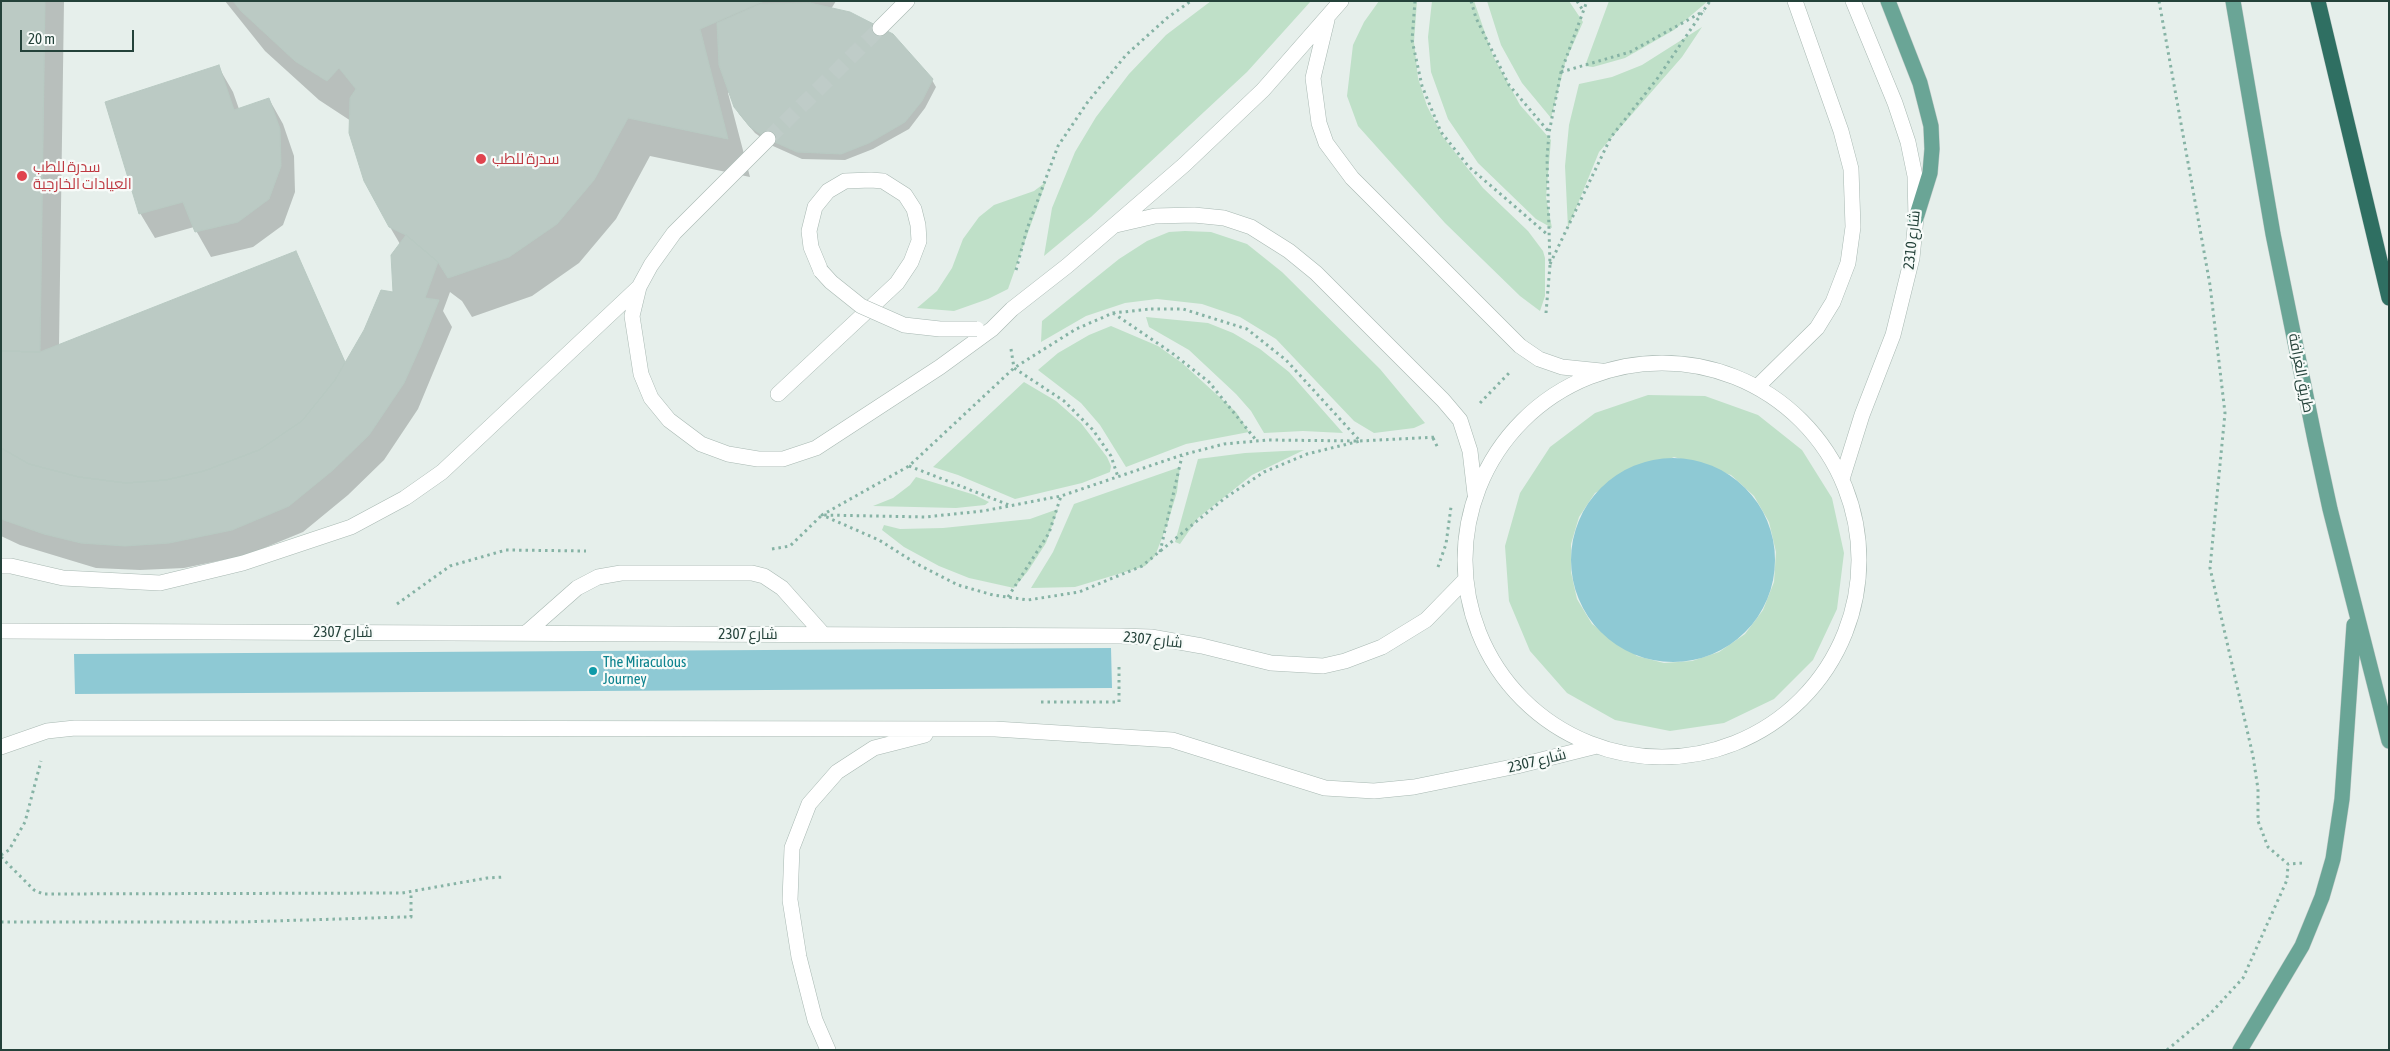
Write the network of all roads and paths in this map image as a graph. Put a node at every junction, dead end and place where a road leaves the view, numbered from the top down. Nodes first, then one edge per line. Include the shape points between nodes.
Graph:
1 (907, 1) edge
2 (1192, 1) edge
3 (1341, 1) edge
4 (1415, 1) edge
5 (1471, 1) edge
6 (1577, 1) edge
7 (1587, 1) edge
8 (1710, 1) edge
9 (1795, 1) edge
10 (1852, 1) edge
11 (1888, 1) edge
12 (2159, 1) edge
13 (2233, 1) edge
14 (2318, 1) edge
15 (1706, 10) junction
16 (1584, 13) junction
17 (1328, 17) junction
18 (880, 28) tunnel mouth
19 (1561, 72) junction
20 (1549, 133) junction
21 (768, 139) tunnel mouth
22 (1916, 218) junction
23 (1114, 226) junction
24 (1548, 235) junction
25 (1550, 265) junction
26 (1014, 277) dead end
27 (639, 287) junction
28 (2389, 298) edge
29 (1112, 313) junction
30 (1546, 313) dead end
31 (985, 329) junction
32 (1010, 345) dead end
33 (1516, 366) dead end
34 (1014, 368) junction
35 (1606, 371) junction
36 (1757, 387) junction
37 (778, 394) dead end
38 (1480, 402) dead end
39 (1442, 436) dead end
40 (1433, 438) junction
41 (1256, 441) junction
42 (1360, 441) junction
43 (1440, 452) dead end
44 (1182, 456) junction
45 (909, 466) junction
46 (1118, 478) junction
47 (1842, 479) junction
48 (1061, 496) junction
49 (1475, 496) junction
50 (1451, 499) dead end
51 (1010, 506) junction
52 (822, 515) junction
53 (763, 550) dead end
54 (596, 551) dead end
55 (1160, 552) junction
56 (1, 566) edge
57 (1437, 570) dead end
58 (1465, 580) junction
59 (1008, 596) junction
60 (388, 604) dead end
61 (2356, 611) junction
62 (1, 631) edge
63 (526, 633) junction
64 (823, 634) junction
65 (1119, 654) dead end
66 (1034, 702) dead end
67 (945, 730) junction
68 (2389, 741) edge
69 (1597, 746) junction
70 (1, 747) edge
71 (42, 758) dead end
72 (1, 856) edge
73 (2332, 859) junction
74 (2288, 864) junction
75 (504, 878) dead end
76 (411, 892) junction
77 (1, 922) edge
78 (828, 1050) edge
79 (2167, 1050) edge
80 (2240, 1050) edge

1 - 18 street
2 - 26 path via 1167,18 1126,56 1087,103 1058,146 1027,229
3 - 17 street
4 - 24 path via 1412,40 1422,86 1441,132 1469,167
5 - 20 path via 1509,85
6 - 16 path
7 - 16 path
8 - 15 path
9 - 36 street via 1841,131 1850,170 1853,227 1848,263 1833,302 1817,328
10 - 22 street, شارع 2310 via 1908,142 1915,176
11 - 22 main road via 1920,82 1931,126 1930,173
12 - 74 path via 2210,285 2225,413 2210,568 2253,756 2258,821 2268,847
13 - 61 main road, طريق الغرافة via 2277,252 2330,509
14 - 28 highway
15 - 19 path via 1630,52
15 - 25 path via 1611,137
16 - 19 path
17 - 23 street via 1262,90
17 - 35 street via 1313,78 1319,123 1326,143 1352,178 1520,346 1539,359 1562,367
19 - 20 path
20 - 24 path
21 - 27 street via 674,233 650,265
22 - 47 street, شارع 2310 via 1912,258 1894,334 1862,414
23 - 31 street
23 - 49 street via 1156,216 1224,218 1251,227 1290,251 1444,400 1460,420 1470,451
24 - 25 path
25 - 30 path
27 - 31 street via 632,316 634,338 641,374 650,398 669,420 702,444 728,454 758,459 783,459 816,448 940,367
27 - 56 street via 442,472 405,498 350,527 243,563 160,583 63,578
29 - 34 path via 1076,330
29 - 41 path via 1209,382
29 - 42 path via 1183,309 1246,329 1286,360
31 - 37 street, bridge via 940,330 904,325 861,306 821,271 808,231 815,207 828,191 845,182 883,182 905,195 914,209 919,241 897,284
32 - 34 path
33 - 38 path
34 - 45 path
34 - 46 path via 1064,401 1093,430 1111,456
35 - 36 street via 1644,364 1683,364 1721,372
35 - 49 street via 1547,399 1522,420 1498,449
36 - 47 street via 1784,404 1807,426 1827,451
39 - 40 path
40 - 42 path
40 - 43 path
41 - 42 path
41 - 44 path via 1224,444
42 - 55 path via 1307,454 1264,472 1225,498
44 - 46 path
44 - 55 path
45 - 51 path
45 - 52 path
46 - 48 path
47 - 69 street via 1854,512 1860,547 1852,617 1838,650 1820,679 1796,706 1736,743 1702,753 1667,757 1631,755
48 - 51 path
48 - 59 path via 1049,533
49 - 58 street via 1464,552
50 - 57 path via 1446,544
51 - 52 path via 925,517
52 - 53 path via 790,546
52 - 59 path via 879,540 958,585
54 - 60 path via 506,550 450,566 398,604
55 - 59 path via 1142,566 1079,592 1028,600
58 - 64 street, شارع 2307 via 1426,620 1382,647 1323,666 1271,663 1202,646 1151,638
58 - 69 street via 1486,651 1506,682 1532,709 1562,731
61 - 68 main road, طريق الغرافة
61 - 73 main road via 2342,799
62 - 63 street, شارع 2307
63 - 64 street, شارع 2307
63 - 64 street via 577,588 598,577 621,573 752,573 764,576 782,588
65 - 66 path via 1119,702
67 - 69 street, شارع 2307 via 995,729 1172,740 1325,788 1374,790 1423,786
67 - 70 street, شارع 2307 via 75,728 47,731
67 - 78 street, شارع 2307 via 874,748 837,772 809,804 792,848 790,900 799,958 815,1020
71 - 72 path via 25,822 9,850
72 - 76 path via 34,890 42,894
73 - 74 path
73 - 80 main road via 2322,897 2302,946
74 - 79 path via 2287,880 2243,978 2210,1014
75 - 76 path via 487,878
76 - 77 path via 411,916 404,917 230,922

